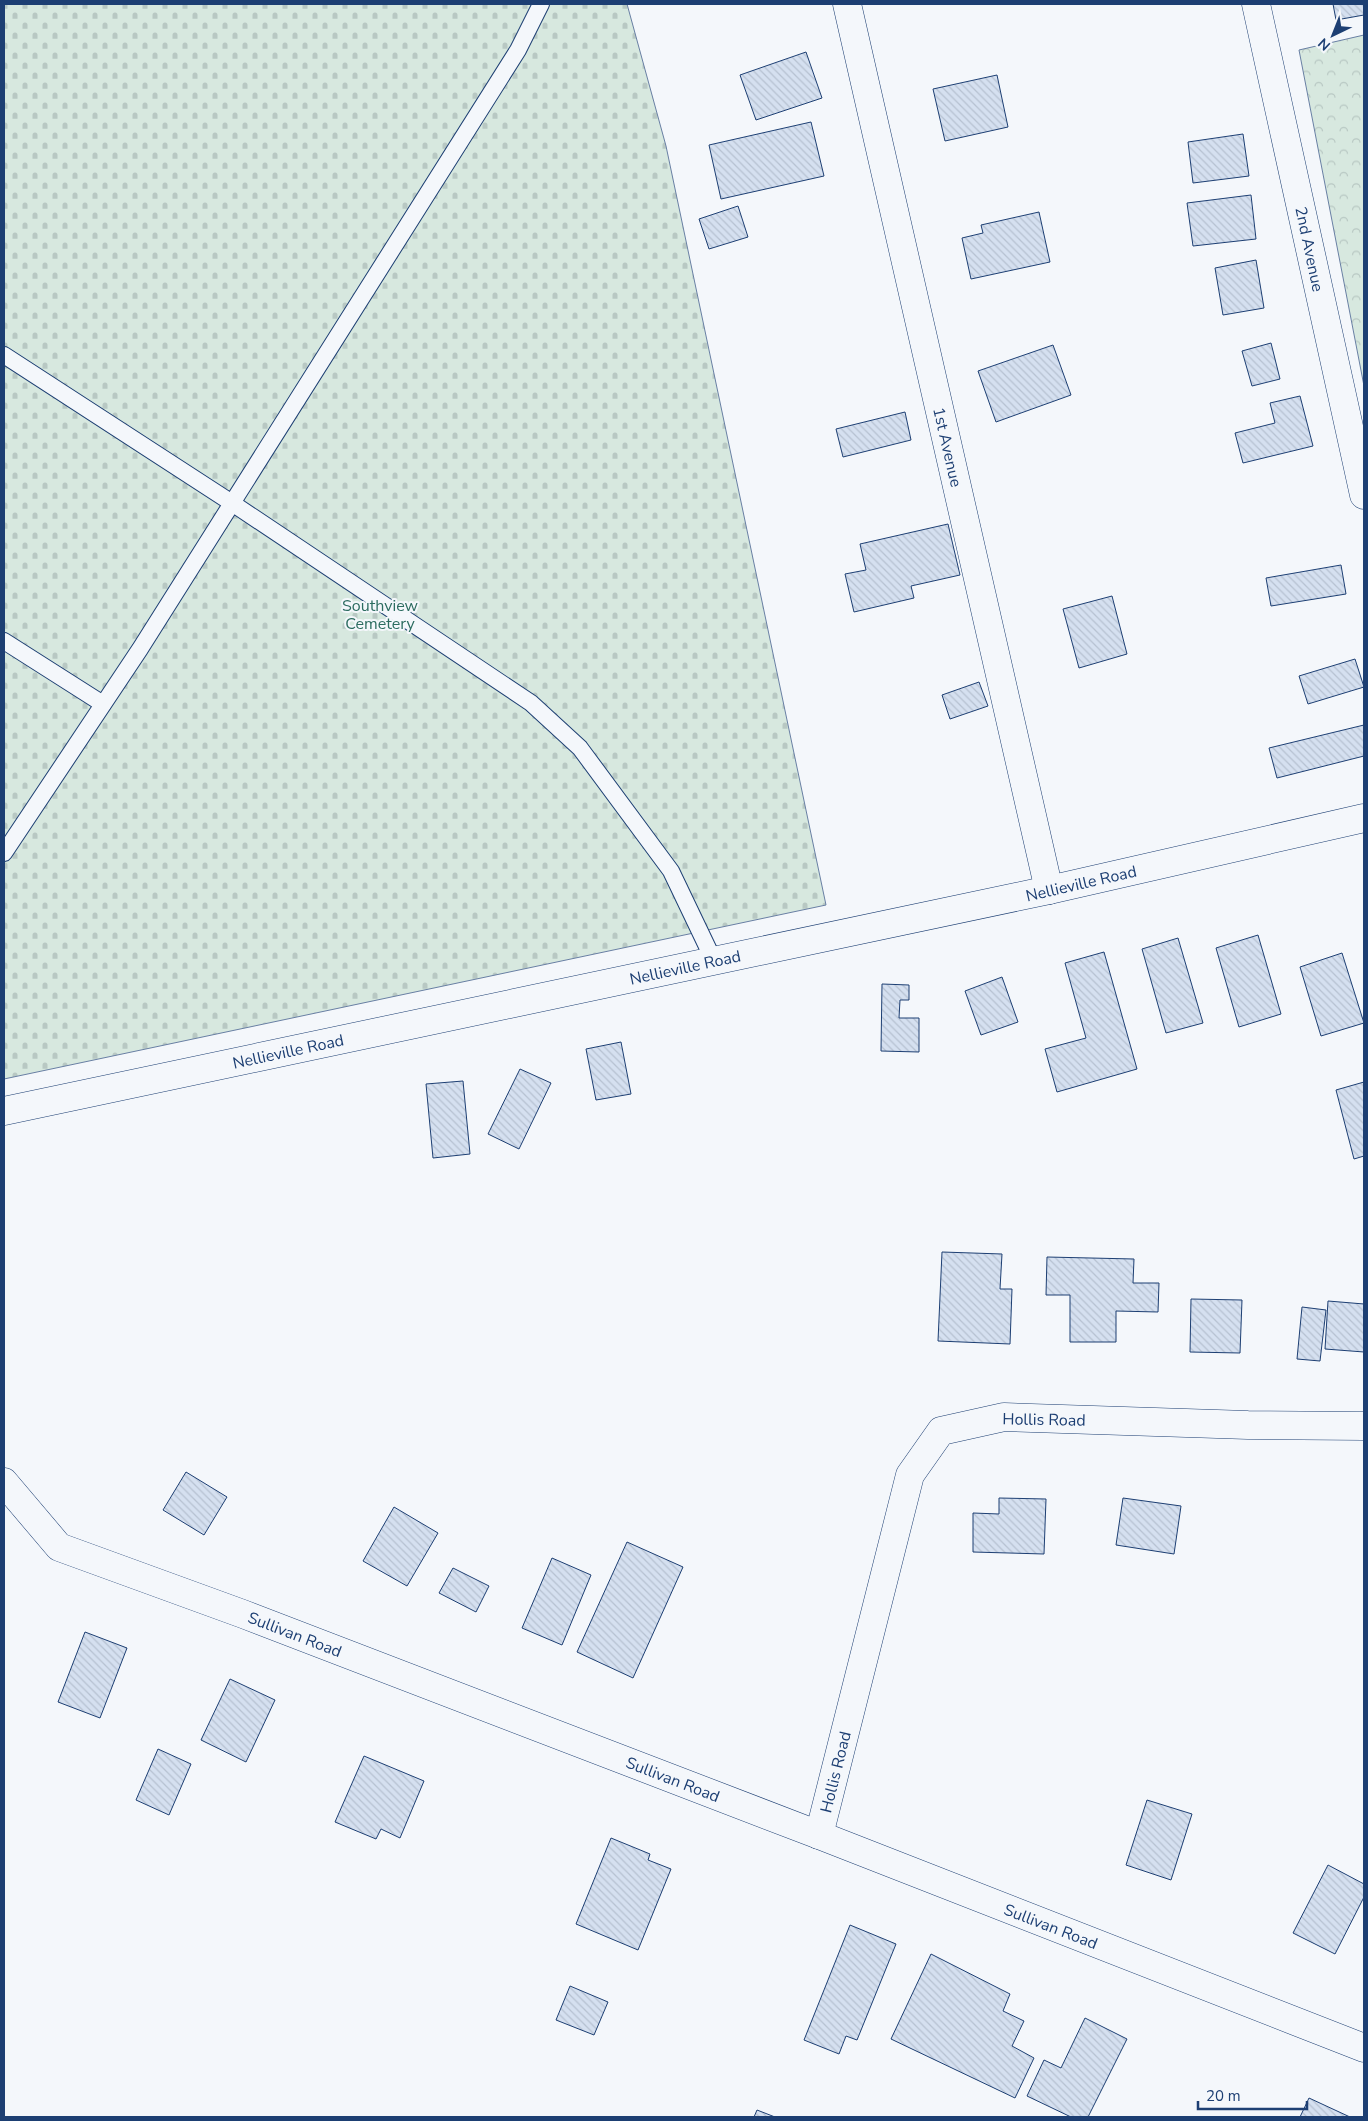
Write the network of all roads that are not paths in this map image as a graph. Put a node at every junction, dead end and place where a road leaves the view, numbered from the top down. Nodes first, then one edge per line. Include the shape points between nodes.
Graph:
1 (541, 4) edge
2 (847, 4) edge
3 (1256, 4) edge
4 (4, 355) edge
5 (1364, 495) edge
6 (232, 503) junction
7 (4, 641) edge
8 (103, 704) junction
9 (1364, 818) edge
10 (4, 854) edge
11 (1049, 890) junction
12 (714, 961) junction
13 (4, 1111) edge
14 (1364, 1426) edge
15 (4, 1482) edge
16 (819, 1835) junction
17 (1364, 2048) edge

1 - 6 lane via 518,50
2 - 11 street, 1st Avenue
3 - 5 street, 2nd Avenue
4 - 6 lane
6 - 8 lane
6 - 12 lane via 531,703 580,748 671,871
7 - 8 lane
8 - 10 lane
9 - 11 street, Nellieville Road
11 - 12 street, Nellieville Road
12 - 13 street, Nellieville Road
14 - 16 street, Hollis Road via 1004,1417 941,1431 910,1475
15 - 16 street, Sullivan Road via 59,1547
16 - 17 street, Sullivan Road

